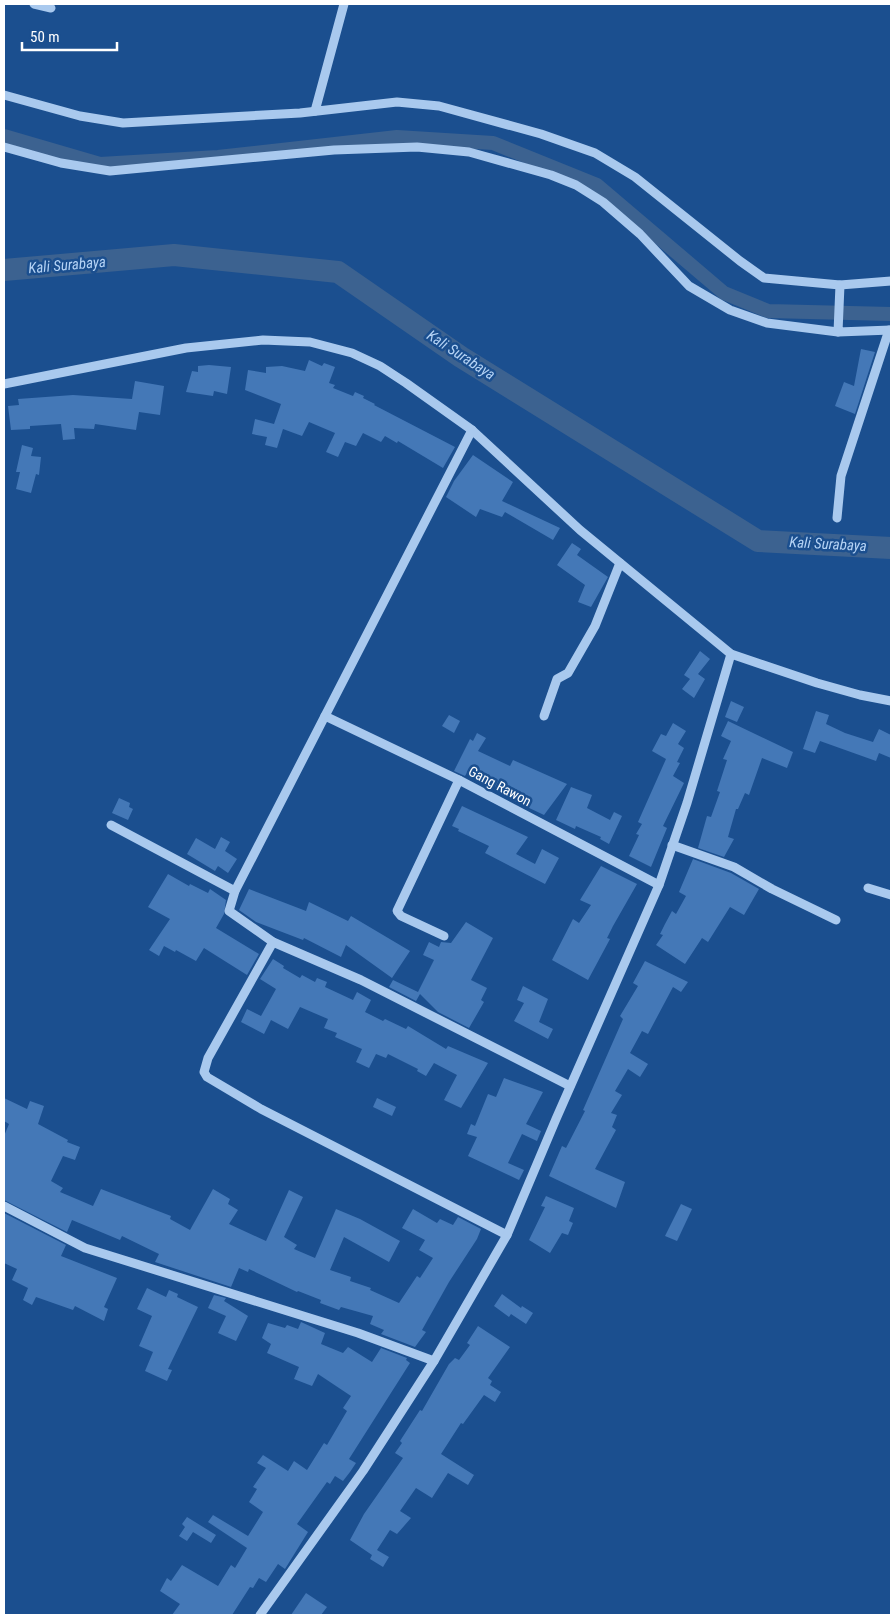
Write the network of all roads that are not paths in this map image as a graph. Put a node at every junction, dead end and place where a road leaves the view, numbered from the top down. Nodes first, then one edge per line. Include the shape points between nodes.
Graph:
1 (34, 4) edge
2 (344, 4) edge
3 (51, 8) dead end
4 (4, 95) edge
5 (315, 111) junction
6 (4, 147) edge
7 (891, 282) edge
8 (840, 289) junction
9 (890, 330) edge
10 (838, 332) junction
11 (4, 384) edge
12 (472, 430) junction
13 (837, 518) dead end
14 (620, 563) junction
15 (731, 654) junction
16 (891, 701) edge
17 (325, 716) junction
18 (544, 716) dead end
19 (459, 780) junction
20 (111, 825) dead end
21 (672, 845) junction
22 (659, 885) junction
23 (868, 888) dead end
24 (236, 891) junction
25 (891, 895) edge
26 (836, 920) dead end
27 (444, 936) dead end
28 (273, 942) junction
29 (570, 1086) junction
30 (4, 1206) edge
31 (507, 1235) junction
32 (434, 1361) junction
33 (260, 1615) edge

1 - 3 street
2 - 5 street
4 - 5 street via 80,116 123,123
5 - 8 street via 374,103 416,103 470,114 565,142 620,167 764,278
6 - 10 street via 61,163 110,171 334,150 417,147 469,152 576,185 603,202 640,234 689,286 730,310 767,323
7 - 8 street
8 - 10 street
9 - 10 street
9 - 13 street via 841,476
11 - 12 street via 186,348 263,340 310,342 352,353 380,366
12 - 14 street
12 - 17 street
14 - 15 street
14 - 18 street via 595,626 568,673 557,679
15 - 16 street via 817,683
15 - 21 street
17 - 19 street, Gang Rawon
17 - 24 street
19 - 22 street, Gang Rawon
19 - 27 street via 397,910 401,916
20 - 24 street
21 - 22 street
21 - 26 street via 734,867
22 - 29 street
23 - 25 street
24 - 28 street via 229,911
28 - 29 street via 361,980
28 - 31 street via 208,1058 204,1072 207,1077
29 - 31 street
30 - 32 street via 85,1248 358,1332
31 - 32 street
32 - 33 street via 363,1472

